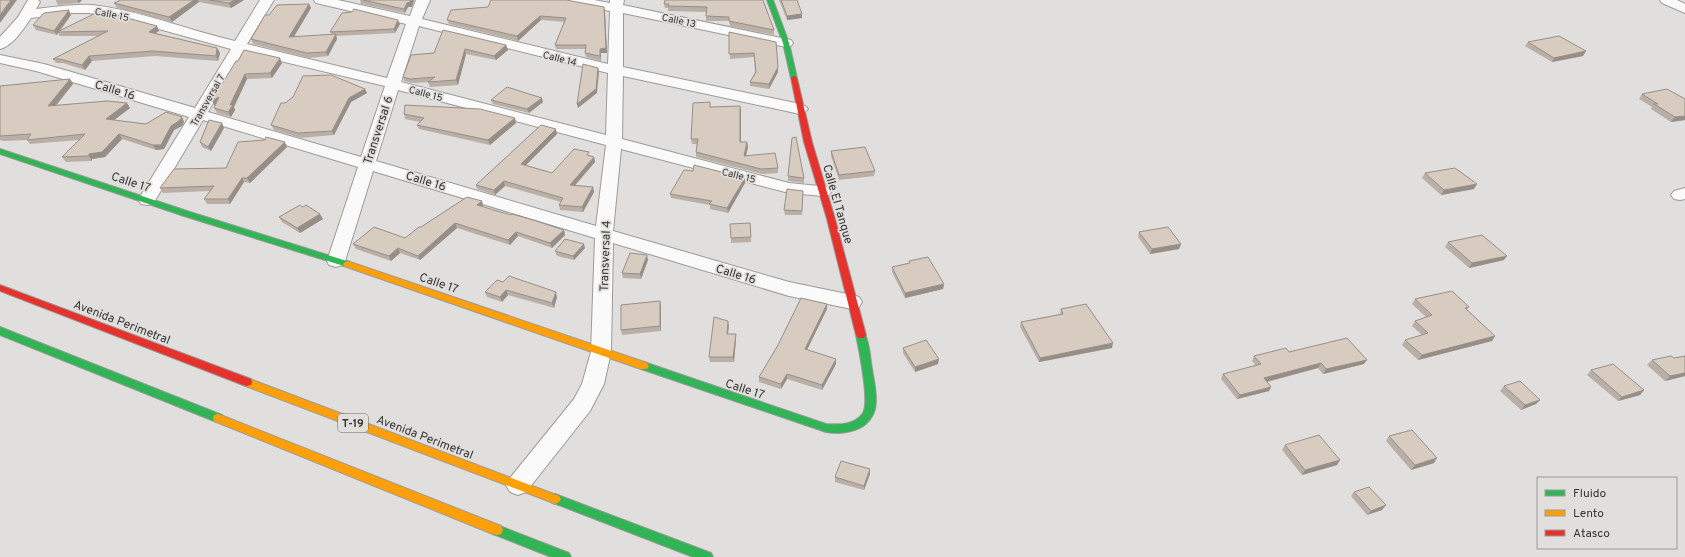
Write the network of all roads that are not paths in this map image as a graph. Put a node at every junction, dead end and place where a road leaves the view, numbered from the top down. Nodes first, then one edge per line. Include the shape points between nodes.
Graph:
1 (34, 0) edge
2 (267, 0) edge
3 (320, 0) edge
4 (423, 0) edge
5 (572, 0) edge
6 (770, 0) edge
7 (1667, 0) edge
8 (617, 4) edge
9 (1685, 9) edge
10 (27, 14) junction
11 (413, 21) junction
12 (786, 43) junction
13 (0, 45) edge
14 (238, 46) junction
15 (0, 59) edge
16 (616, 71) junction
17 (393, 84) junction
18 (800, 109) junction
19 (198, 115) junction
20 (614, 143) junction
21 (0, 152) edge
22 (367, 164) junction
23 (823, 191) junction
24 (147, 200) junction
25 (604, 234) junction
26 (336, 261) junction
27 (0, 288) edge
28 (852, 302) junction
29 (0, 332) edge
30 (601, 352) junction
31 (866, 416) joint
32 (518, 485) junction
33 (565, 557) edge
34 (707, 557) edge

1 - 10 street
2 - 14 street, Transversal 7
3 - 11 street, Calle 14
4 - 11 street, Transversal 6
5 - 8 street, Calle 13
6 - 12 main road, Calle El Tanque
7 - 9 street
8 - 12 street, Calle 13
8 - 16 street, Transversal 4
10 - 13 street
10 - 14 street, Calle 15 via 72,9 100,10
11 - 16 street, Calle 14
11 - 17 street, Transversal 6
12 - 18 main road, Calle El Tanque
14 - 17 street, Calle 15
14 - 19 street, Transversal 7
15 - 19 street, Calle 16 via 40,67
16 - 18 street, Calle 14
16 - 20 street, Transversal 4
17 - 20 street, Calle 15
17 - 22 street, Transversal 6
18 - 23 main road, Calle El Tanque
19 - 22 street, Calle 16
19 - 24 street, Transversal 7
20 - 23 street, Calle 15 via 789,188
20 - 25 street, Transversal 4
21 - 24 main road, Calle 17
22 - 25 street, Calle 16
22 - 26 street, Transversal 6
23 - 28 main road, Calle El Tanque
24 - 26 main road, Calle 17
25 - 28 street, Calle 16 via 789,289
25 - 30 street, Transversal 4
26 - 30 main road, Calle 17
27 - 32 main road, Avenida Perimetral / T-19
28 - 31 main road, Calle El Tanque via 862,339 870,388 870,408
29 - 33 main road
30 - 31 main road, Calle 17 via 826,428 848,428 858,424
30 - 32 street, Transversal 4 via 593,384 582,405
32 - 34 main road, Avenida Perimetral / T-19

